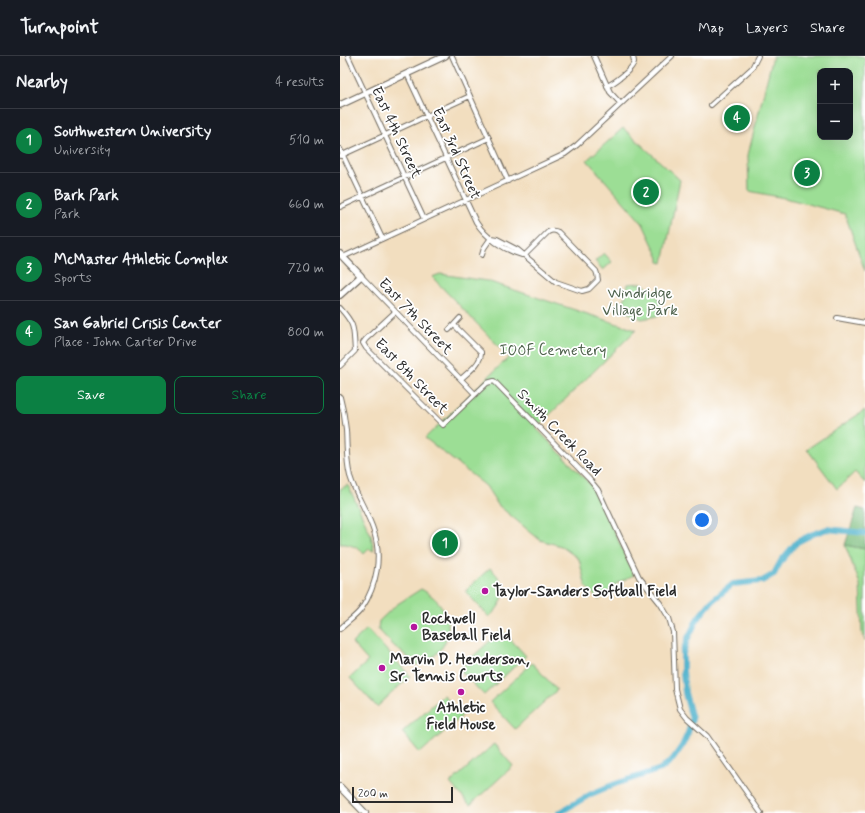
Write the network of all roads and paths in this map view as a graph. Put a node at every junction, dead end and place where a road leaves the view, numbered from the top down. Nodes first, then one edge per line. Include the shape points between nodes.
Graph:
1 (348, 56) edge
2 (445, 56) edge
3 (452, 56) edge
4 (594, 56) edge
5 (633, 56) edge
6 (672, 56) edge
7 (758, 56) edge
8 (407, 74) junction
9 (607, 86) junction
10 (365, 93) junction
11 (470, 96) junction
12 (621, 104) junction
13 (340, 105) edge
14 (711, 105) dead end
15 (427, 116) junction
16 (385, 135) junction
17 (489, 138) junction
18 (340, 149) edge
19 (341, 155) edge
20 (446, 158) junction
21 (404, 177) junction
22 (508, 181) junction
23 (362, 196) junction
24 (465, 200) junction
25 (340, 207) edge
26 (424, 219) junction
27 (382, 238) junction
28 (491, 238) junction
29 (342, 255) edge
30 (482, 255) dead end
31 (525, 255) junction
32 (361, 276) junction
33 (340, 295) edge
34 (340, 308) edge
35 (395, 312) junction
36 (460, 318) dead end
37 (837, 318) dead end
38 (865, 323) edge
39 (454, 325) junction
40 (449, 330) dead end
41 (340, 366) edge
42 (461, 379) junction
43 (475, 394) junction
44 (340, 397) edge
45 (443, 425) joint
46 (340, 629) edge
47 (340, 787) edge
48 (365, 813) edge
49 (761, 813) edge

1 - 10 street, East 4th Street
2 - 8 street
3 - 11 street
4 - 9 street
5 - 9 street via 632,66
6 - 12 street
7 - 14 street via 752,68
8 - 10 street
8 - 15 street, East 3rd Street
9 - 12 street
10 - 13 street
10 - 16 street, East 4th Street
11 - 15 street
11 - 17 street
12 - 22 street via 565,154
15 - 16 street
15 - 20 street, East 3rd Street
16 - 19 street
16 - 21 street, East 4th Street
17 - 20 street
17 - 22 street
18 - 19 street
19 - 23 street
20 - 21 street
20 - 24 street, East 3rd Street
21 - 23 street
21 - 26 street, East 4th Street
22 - 24 street
23 - 25 street
23 - 27 street
24 - 26 street
24 - 28 street, East 3rd Street via 476,222
26 - 27 street
27 - 29 street
28 - 30 street
28 - 31 street, East 3rd Street via 495,243
29 - 32 street, East 7th Street
31 - 31 street, East 3rd Street via 548,232 555,230 596,271 598,280 586,291 568,286 552,280
32 - 33 street
32 - 35 street, East 7th Street
34 - 41 street via 353,325 355,351
35 - 42 street, East 7th Street
35 - 45 street, East 8th Street via 363,343
36 - 39 street
37 - 38 street
39 - 40 street
39 - 42 street via 481,352 478,362
42 - 43 street, East 7th Street
43 - 45 street, Smith Creek Road
43 - 49 street, Smith Creek Road via 489,382 496,382 598,490 639,578 669,618 673,632 674,689 680,709 707,736
44 - 46 street via 350,476 374,532 378,558 373,585 364,605
47 - 48 main road

